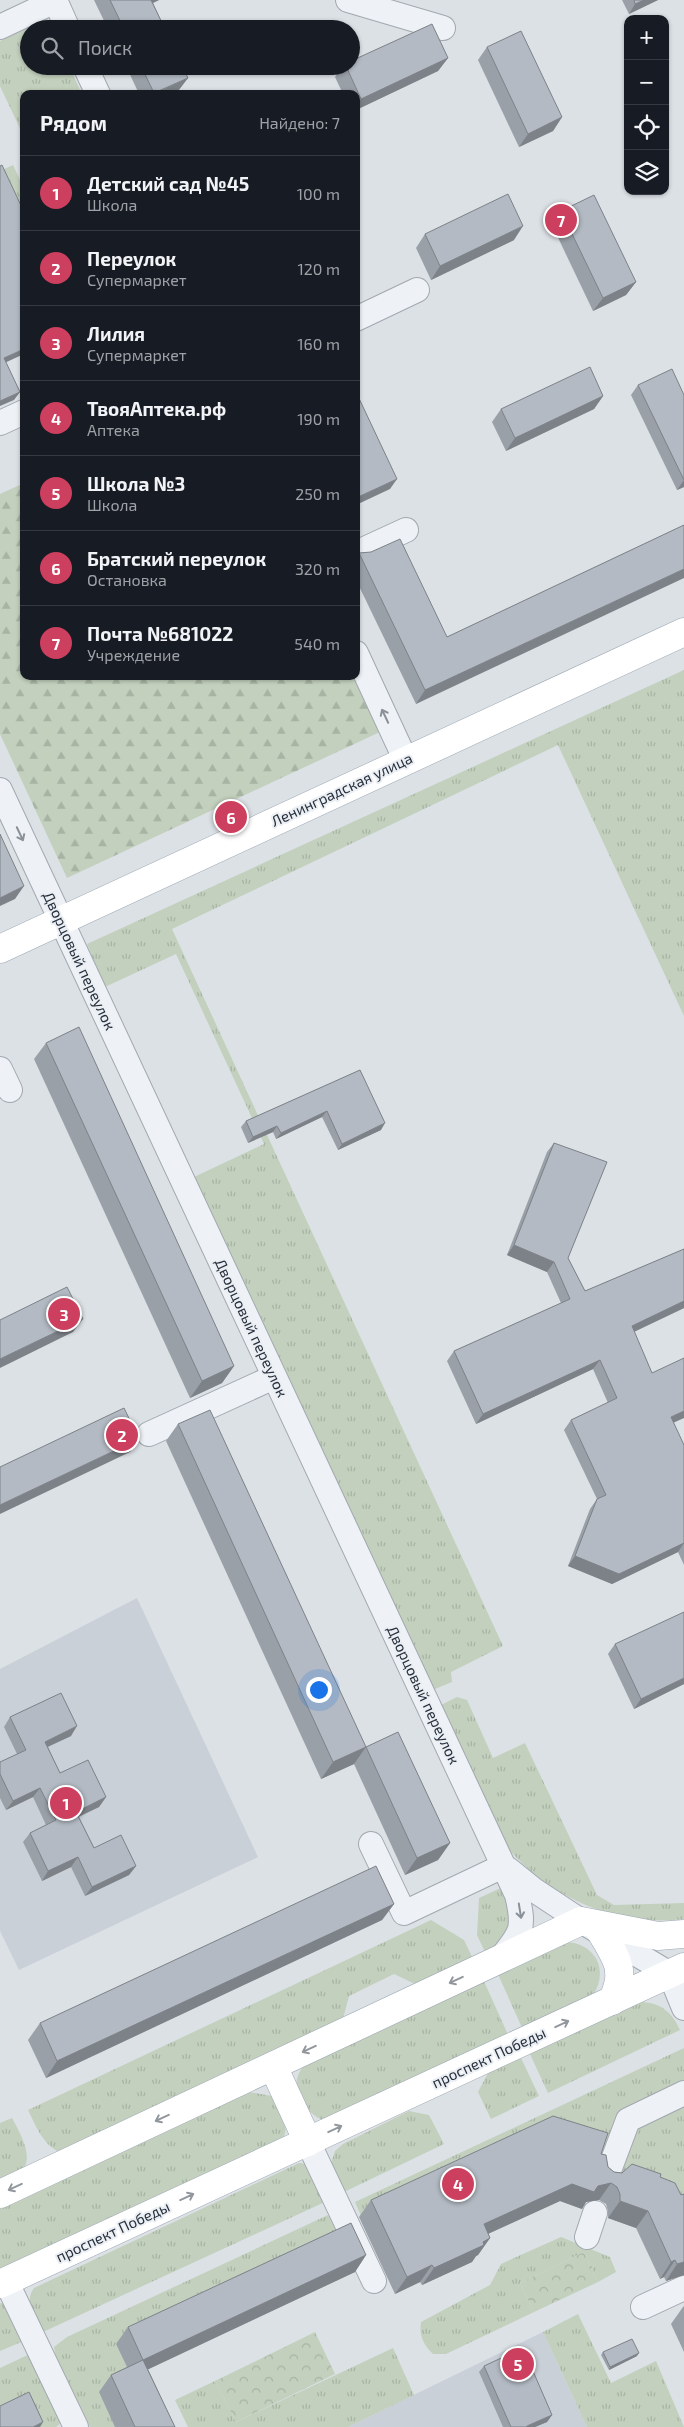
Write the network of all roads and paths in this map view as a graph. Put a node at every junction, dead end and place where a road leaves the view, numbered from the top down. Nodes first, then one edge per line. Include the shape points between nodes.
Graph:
1 (55, 0) edge
2 (348, 0) edge
3 (64, 20) edge
4 (0, 27) edge
5 (443, 28) dead end
6 (89, 75) edge
7 (96, 90) edge
8 (417, 290) dead end
9 (360, 317) edge
10 (20, 414) edge
11 (0, 424) edge
12 (406, 530) dead end
13 (360, 552) edge
14 (684, 632) edge
15 (360, 662) edge
16 (406, 761) junction
17 (0, 790) edge
18 (60, 921) junction
19 (0, 949) edge
20 (0, 1069) edge
21 (10, 1090) dead end
22 (274, 1376) junction
23 (148, 1434) dead end
24 (371, 1844) dead end
25 (503, 1866) junction
26 (591, 1927) junction
27 (684, 1934) edge
28 (684, 1951) edge
29 (500, 1959) junction
30 (677, 1970) edge
31 (612, 2001) junction
32 (684, 2008) edge
33 (272, 2066) junction
34 (684, 2093) edge
35 (308, 2142) junction
36 (607, 2176) edge
37 (0, 2194) edge
38 (595, 2213) edge
39 (586, 2237) dead end
40 (374, 2281) dead end
41 (3, 2283) edge
42 (684, 2288) edge
43 (643, 2307) dead end
44 (76, 2427) edge

1 - 3 street
1 - 4 street
2 - 5 street
6 - 7 street
8 - 9 street
10 - 11 street
12 - 13 street
14 - 16 main road, Ленинградская улица
16 -> 15 street
16 - 18 main road, Ленинградская улица
17 -> 18 street, Дворцовый переулок
18 - 19 main road, Ленинградская улица
18 - 22 street, Дворцовый переулок
20 - 21 street
22 - 23 street
22 - 25 street, Дворцовый переулок
24 - 25 street via 404,1913
25 - 26 street, Дворцовый переулок
25 -> 29 street, Дворцовый переулок via 517,1895 522,1916 519,1937
26 - 27 main road via 658,1936
26 - 29 main road
26 - 30 street
26 - 31 main road via 619,1962 620,1984
28 - 30 main road
29 -> 33 main road
30 - 31 main road, проспект Победы
30 - 32 street
35 -> 31 main road, проспект Победы
33 - 35 main road
33 -> 37 main road
34 - 36 street via 628,2120
35 - 40 street
41 -> 35 main road, проспект Победы
38 - 39 street
41 - 44 street
42 - 43 street

